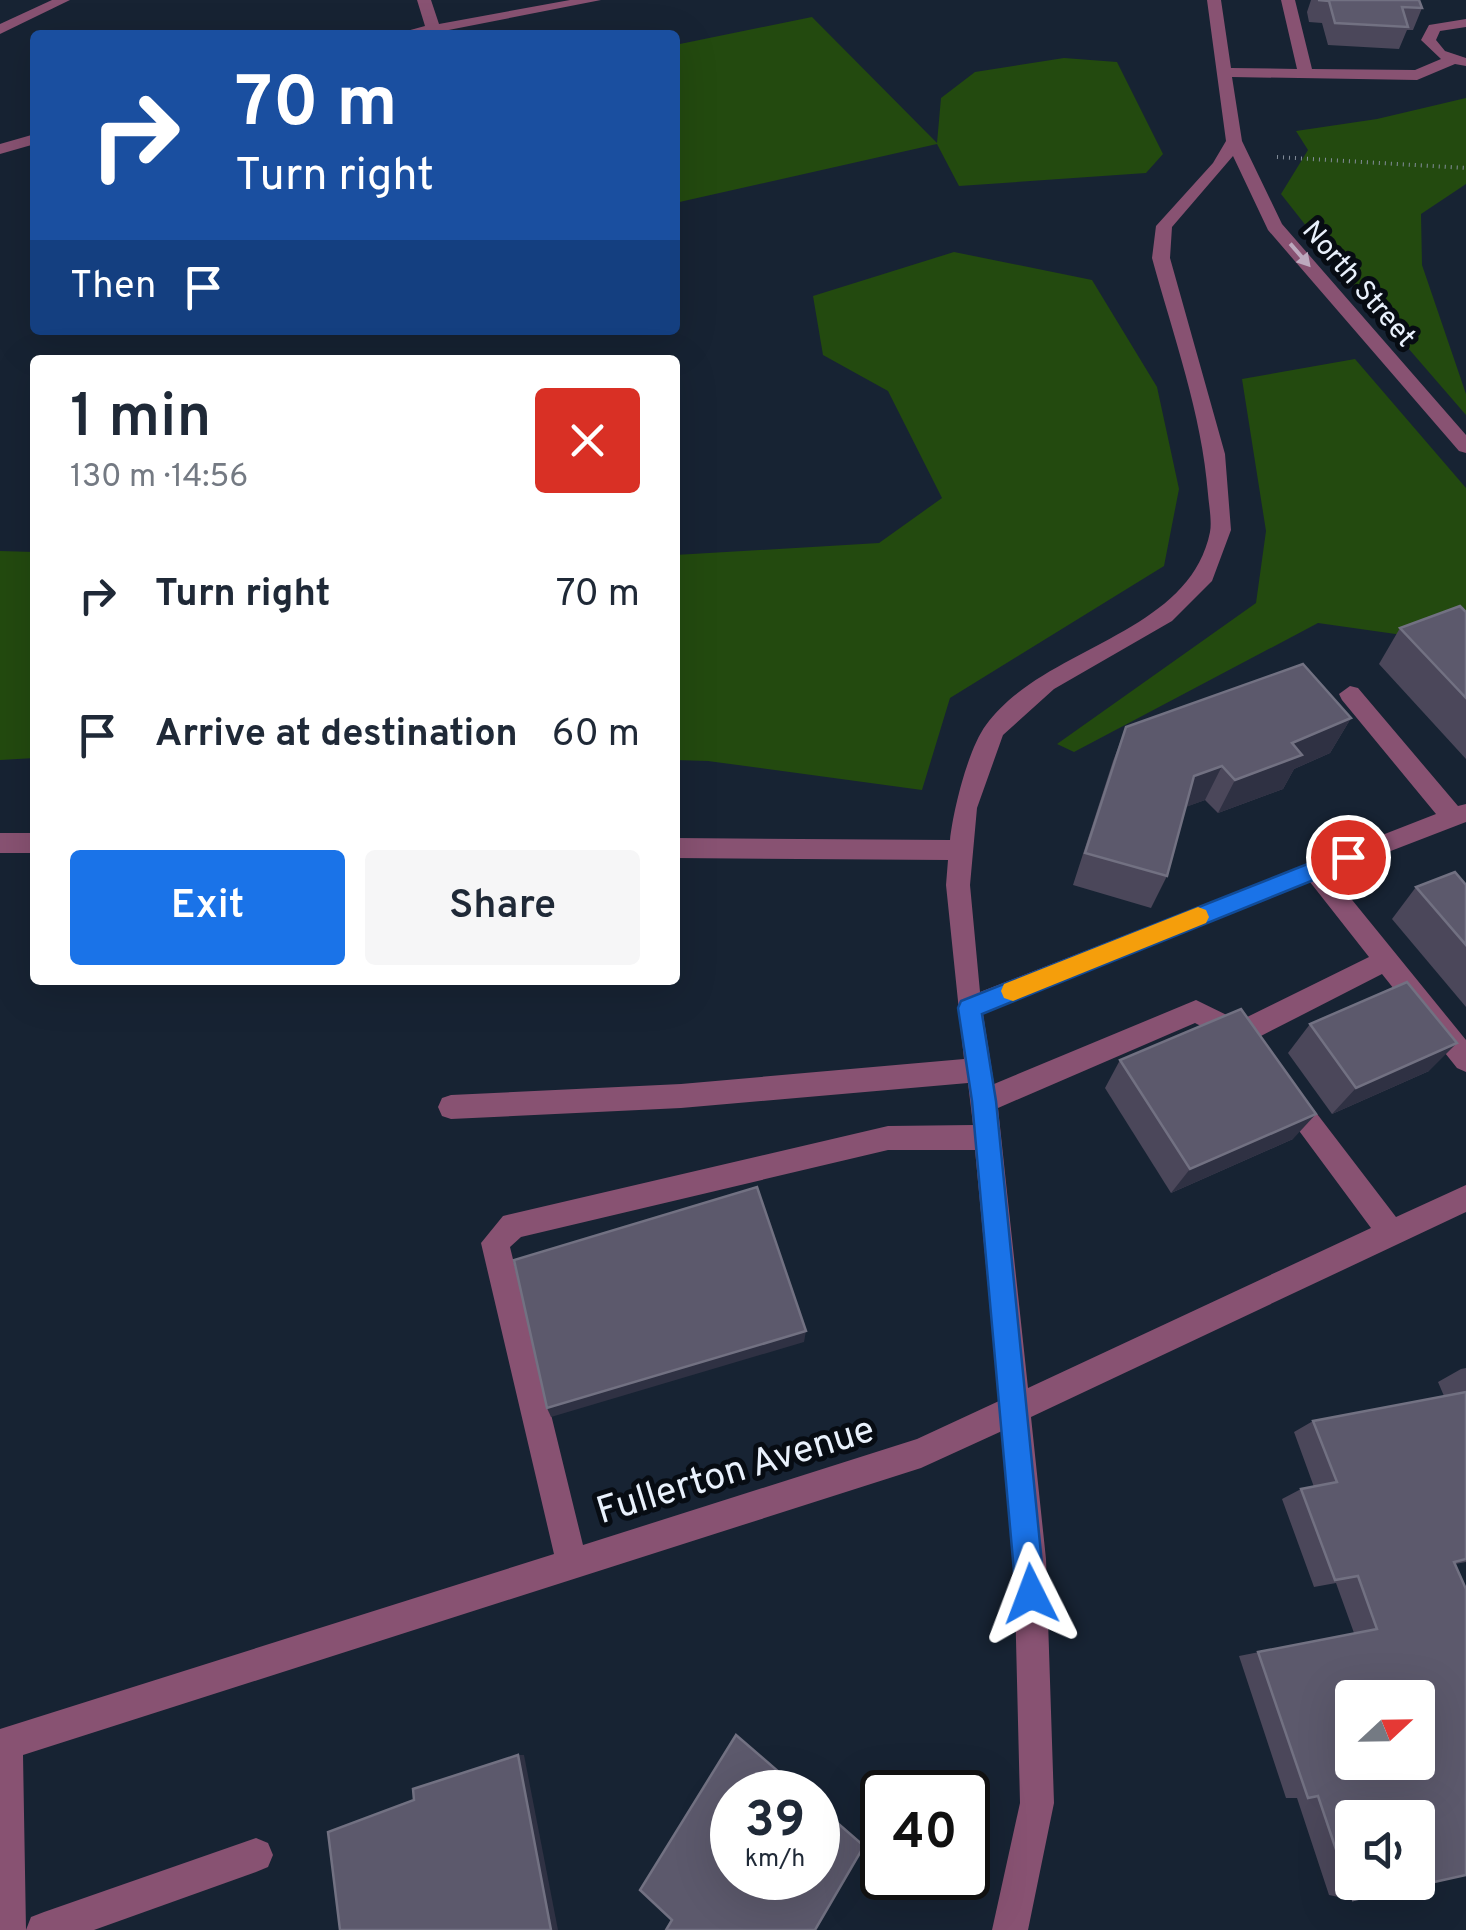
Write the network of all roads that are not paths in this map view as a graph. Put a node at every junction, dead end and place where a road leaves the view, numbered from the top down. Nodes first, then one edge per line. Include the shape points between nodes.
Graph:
1 (63, 0) edge
2 (424, 0) edge
3 (594, 0) edge
4 (1214, 0) edge
5 (1288, 0) edge
6 (1459, 19) edge
7 (433, 28) junction
8 (0, 30) edge
9 (423, 30) edge
10 (1459, 61) edge
11 (1226, 72) junction
12 (1306, 74) junction
13 (30, 141) edge
14 (0, 148) edge
15 (1238, 148) junction
16 (1466, 447) edge
17 (1350, 694) dead end
18 (1460, 815) edge
19 (0, 842) edge
20 (30, 843) edge
21 (680, 848) edge
22 (961, 850) junction
23 (1314, 870) junction
24 (1386, 960) junction
25 (969, 1008) junction
26 (1242, 1034) junction
27 (1466, 1060) edge
28 (978, 1070) junction
29 (984, 1101) junction
30 (451, 1107) dead end
31 (985, 1137) junction
32 (1466, 1198) edge
33 (1392, 1233) junction
34 (1014, 1409) junction
35 (572, 1562) junction
36 (3, 1746) edge
37 (256, 1855) dead end
38 (8, 1930) edge
39 (44, 1930) edge
40 (1010, 1930) edge

1 - 8 street
2 - 7 street
3 - 7 street
4 - 11 street, North Street
5 - 12 street
6 - 10 street via 1434,28 1428,40
7 - 9 street
10 - 12 street via 1417,75
11 - 12 street
11 - 15 street, North Street
13 - 14 street
15 -> 16 street, North Street via 1274,226
15 - 22 street via 1164,226 1160,258 1215,454 1221,530 1205,576 1164,616 1046,683 994,730 966,808
17 - 18 street
18 - 23 street
19 - 20 street
21 - 22 street
22 - 25 street
23 - 24 street
23 - 25 street
24 - 26 street
24 - 27 street
25 - 28 street
26 - 29 street via 1196,1011
26 - 33 street
28 - 29 street
28 - 30 street via 681,1096
29 - 31 street
31 - 34 street
31 - 35 street via 888,1138 513,1224 495,1243
32 - 33 street, Fullerton Avenue
33 - 34 street, Fullerton Avenue
34 - 35 street, Fullerton Avenue via 921,1453
34 - 40 street via 1030,1559 1037,1804
35 - 36 street, Fullerton Avenue
36 - 38 street
37 - 39 street

